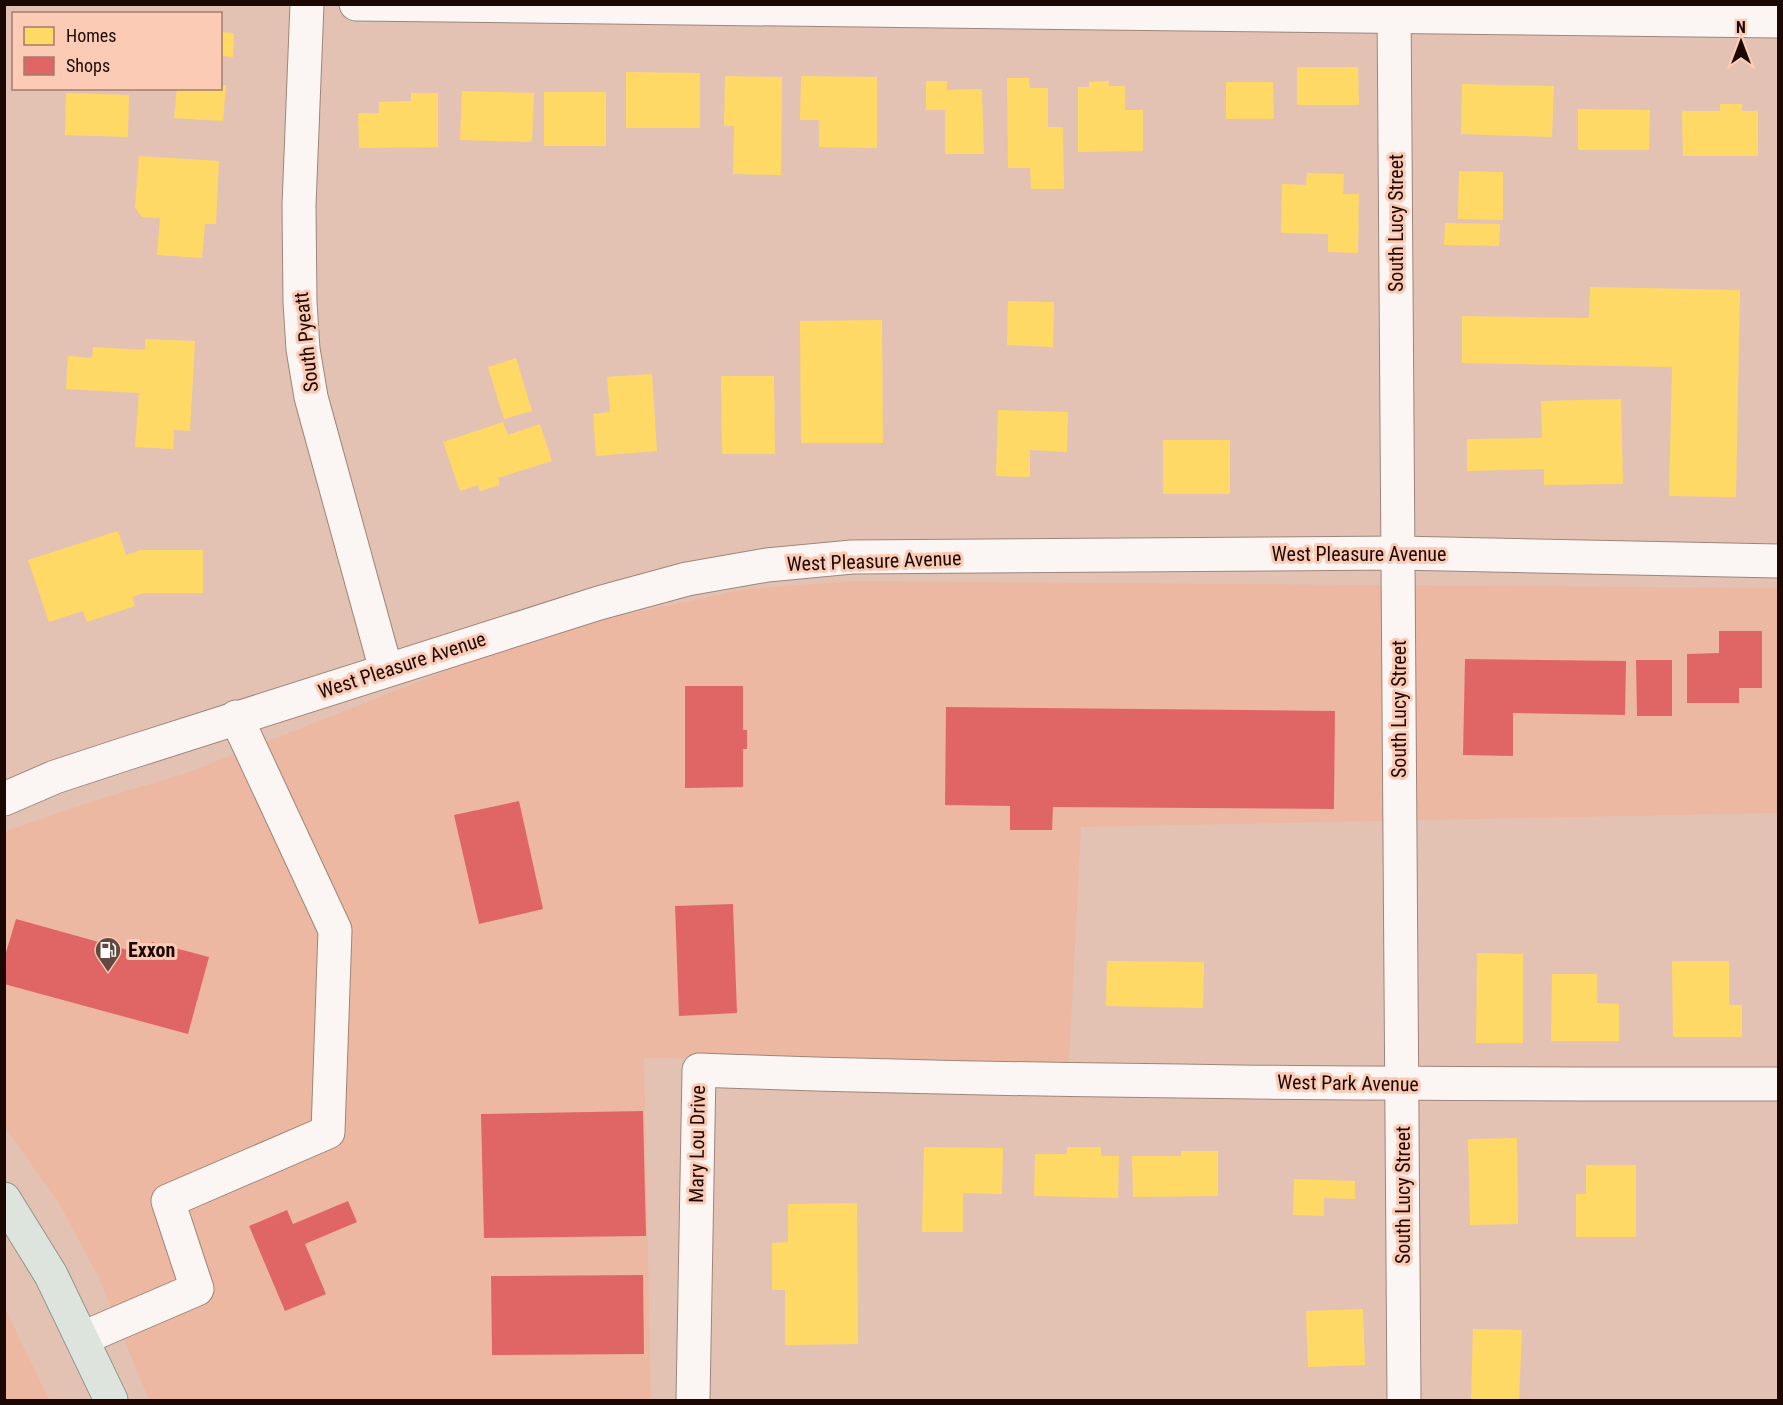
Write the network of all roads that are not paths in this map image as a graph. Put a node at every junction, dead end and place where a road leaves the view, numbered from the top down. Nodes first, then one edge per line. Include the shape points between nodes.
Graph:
1 (307, 4) edge
2 (356, 4) edge
3 (1394, 11) edge
4 (1779, 21) edge
5 (1398, 553) junction
6 (1779, 561) edge
7 (386, 670) junction
8 (236, 717) junction
9 (4, 799) edge
10 (917, 1078) joint
11 (1402, 1084) junction
12 (1779, 1084) edge
13 (4, 1199) edge
14 (82, 1338) junction
15 (111, 1401) edge
16 (693, 1401) edge
17 (1404, 1401) edge

1 - 7 street, South Pyeatt via 299,205 303,349 311,397
2 - 3 street
3 - 4 street
3 - 5 street, South Lucy Street
5 - 6 street, West Pleasure Avenue
5 - 7 street, West Pleasure Avenue via 852,557 766,565 687,579 599,603
5 - 11 street, South Lucy Street
7 - 8 street, West Pleasure Avenue
8 - 9 street, West Pleasure Avenue via 55,777
8 - 14 street via 336,930 328,1132 168,1201 197,1289
10 - 11 street, West Park Avenue
10 - 16 street, Mary Lou Drive via 699,1071
11 - 12 street, West Park Avenue
11 - 17 street, South Lucy Street
13 - 14 main road via 51,1275
14 - 15 main road

